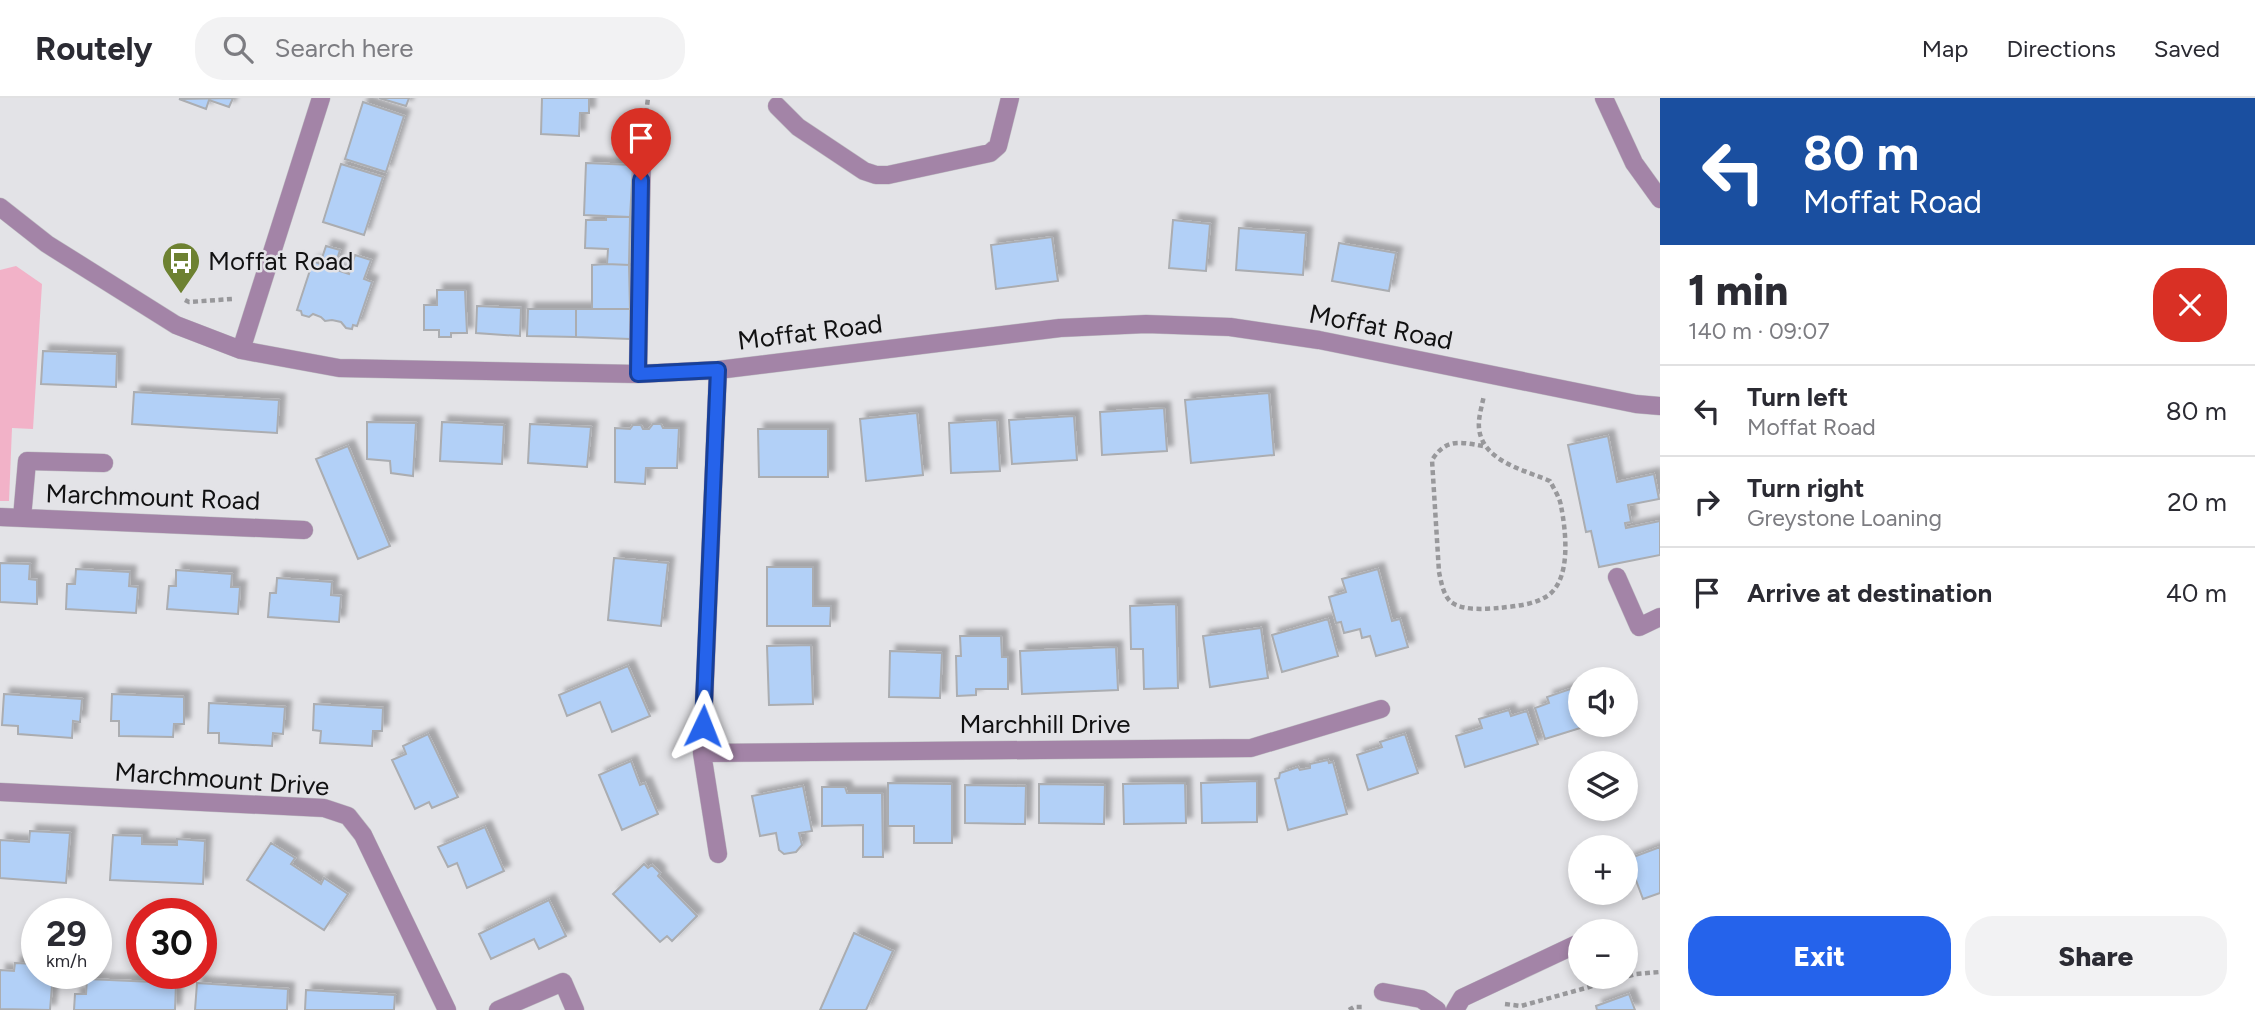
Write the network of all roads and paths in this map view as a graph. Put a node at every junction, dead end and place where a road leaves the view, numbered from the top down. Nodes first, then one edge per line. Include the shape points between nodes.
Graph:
1 (321, 98) edge
2 (648, 98) edge
3 (1010, 98) edge
4 (1604, 98) edge
5 (777, 106) dead end
6 (642, 152) joint
7 (1660, 199) edge
8 (0, 207) edge
9 (179, 298) dead end
10 (256, 304) junction
11 (241, 350) junction
12 (718, 370) junction
13 (638, 374) junction
14 (1487, 374) junction
15 (1660, 406) edge
16 (1483, 446) junction
17 (104, 463) dead end
18 (0, 517) edge
19 (22, 518) junction
20 (304, 530) dead end
21 (1617, 578) dead end
22 (1660, 617) edge
23 (1381, 709) dead end
24 (702, 753) junction
25 (0, 792) edge
26 (719, 855) dead end
27 (1568, 949) edge
28 (1660, 972) edge
29 (1383, 992) dead end
30 (1458, 1004) edge
31 (447, 1010) edge
32 (498, 1010) edge
33 (575, 1010) edge
34 (1437, 1010) edge

1 - 10 street
2 - 6 path
3 - 5 street via 998,146 990,153 876,176 798,127
4 - 7 street via 1634,163
6 - 13 street
8 - 11 street, Moffat Road via 47,244 176,325
9 - 10 path
10 - 11 street
11 - 13 street, Moffat Road via 339,368
12 - 13 street, Moffat Road
12 - 14 street, Moffat Road via 1060,328 1146,324 1230,327 1319,340
12 - 24 street
14 - 15 street, Moffat Road
14 - 16 path via 1479,427
16 - 16 path via 1496,457 1550,481 1561,504 1566,558 1560,580 1549,594 1526,605 1467,608 1451,602 1439,572 1432,460 1439,449 1454,442
17 - 19 street via 27,461
18 - 19 street, Marchmount Road
19 - 20 street, Marchmount Road
21 - 22 street via 1639,627
23 - 24 street, Marchhill Drive via 1251,748
24 - 26 street
25 - 31 street, Marchmount Drive via 324,808 348,816 363,835
27 - 30 street
28 - 30 path via 1636,974 1521,1006
29 - 34 street via 1421,999
32 - 33 street via 562,982

